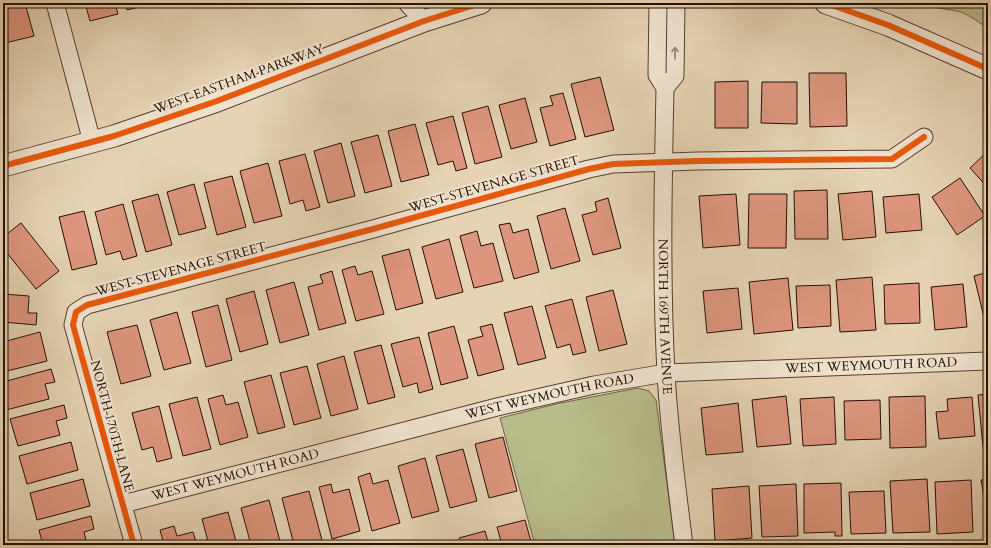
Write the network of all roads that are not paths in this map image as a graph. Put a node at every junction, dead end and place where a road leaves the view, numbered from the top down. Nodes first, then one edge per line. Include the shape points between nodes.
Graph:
1 (55, 3) edge
2 (407, 3) edge
3 (481, 3) edge
4 (658, 3) edge
5 (676, 3) edge
6 (826, 3) edge
7 (424, 12) edge
8 (988, 69) edge
9 (665, 88) junction
10 (924, 137) dead end
11 (92, 142) junction
12 (663, 162) junction
13 (3, 166) edge
14 (76, 312) joint
15 (988, 361) edge
16 (666, 373) junction
17 (123, 504) junction
18 (134, 545) edge
19 (684, 545) edge

1 - 11 street
2 - 7 street
3 - 7 street, WEST EASTHAM PARKWAY
4 - 9 street, NORTH 169TH AVENUE via 657,75
9 -> 5 street via 675,76
6 - 8 street via 888,25
7 - 11 street, WEST EASTHAM PARKWAY via 217,100
9 - 12 street, NORTH 169TH AVENUE
10 - 12 street, WEST STEVENAGE STREET via 892,160
11 - 13 street, WEST EASTHAM PARKWAY
12 - 14 street, WEST STEVENAGE STREET via 613,164 589,169 87,305
12 - 16 street, NORTH 169TH AVENUE
14 - 17 street, NORTH 170TH LANE via 73,325
15 - 16 street, WEST WEYMOUTH ROAD
16 - 17 street, WEST WEYMOUTH ROAD via 594,385 497,407
16 - 19 street, NORTH 169TH AVENUE via 673,460
17 - 18 street, NORTH 170TH LANE

